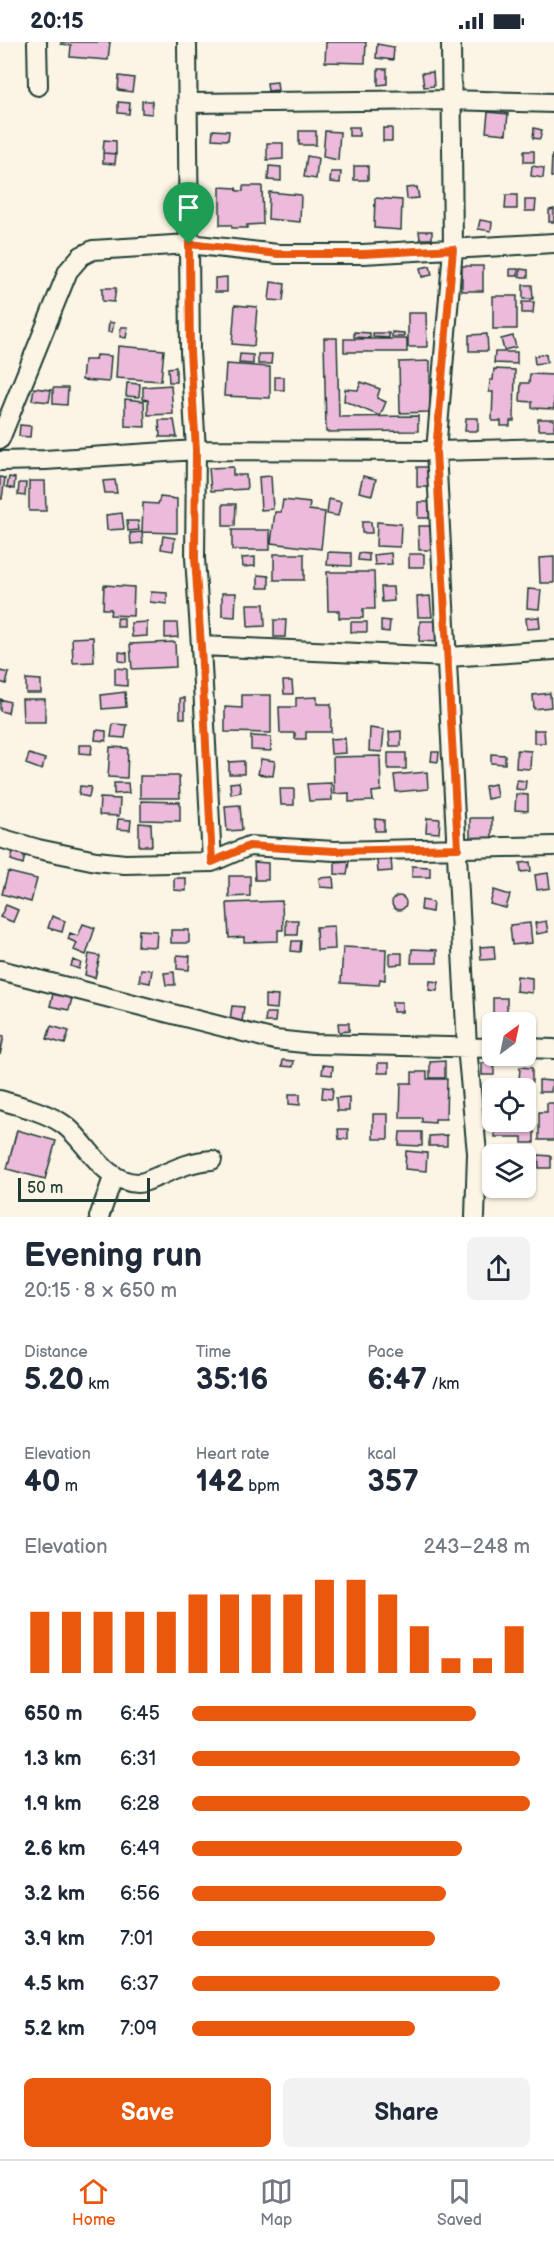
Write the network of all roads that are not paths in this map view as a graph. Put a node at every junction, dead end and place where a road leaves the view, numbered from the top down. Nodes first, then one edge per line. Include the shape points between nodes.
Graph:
1 (37, 42) edge
2 (187, 42) edge
3 (451, 42) edge
4 (38, 86) dead end
5 (450, 100) junction
6 (188, 103) junction
7 (554, 103) edge
8 (554, 243) edge
9 (189, 244) junction
10 (453, 249) junction
11 (0, 439) edge
12 (554, 448) edge
13 (196, 450) junction
14 (436, 451) junction
15 (0, 461) edge
16 (201, 646) junction
17 (554, 650) edge
18 (448, 657) junction
19 (0, 838) edge
20 (554, 846) edge
21 (458, 848) junction
22 (212, 862) junction
23 (0, 970) edge
24 (467, 1047) junction
25 (482, 1048) edge
26 (536, 1048) edge
27 (554, 1048) edge
28 (0, 1100) edge
29 (212, 1160) dead end
30 (114, 1175) junction
31 (99, 1217) edge
32 (475, 1217) edge

1 - 4 street
2 - 6 street
3 - 5 street
5 - 6 street
5 - 7 street
5 - 10 street
6 - 9 street
8 - 10 street
9 - 10 street via 278,254
9 - 11 street via 93,250 81,256 68,271
9 - 13 street
10 - 14 street
12 - 14 street
13 - 14 street
13 - 15 street
13 - 16 street via 195,558
14 - 18 street
16 - 18 street
16 - 22 street
17 - 18 street
18 - 21 street
19 - 22 street via 96,861
20 - 21 street
21 - 22 street via 335,851 249,846
21 - 24 street
23 - 24 street via 274,1040
24 - 25 street
24 - 32 street via 477,1153
26 - 27 street
28 - 30 street via 63,1123
29 - 30 street via 189,1163 140,1183
30 - 31 street

